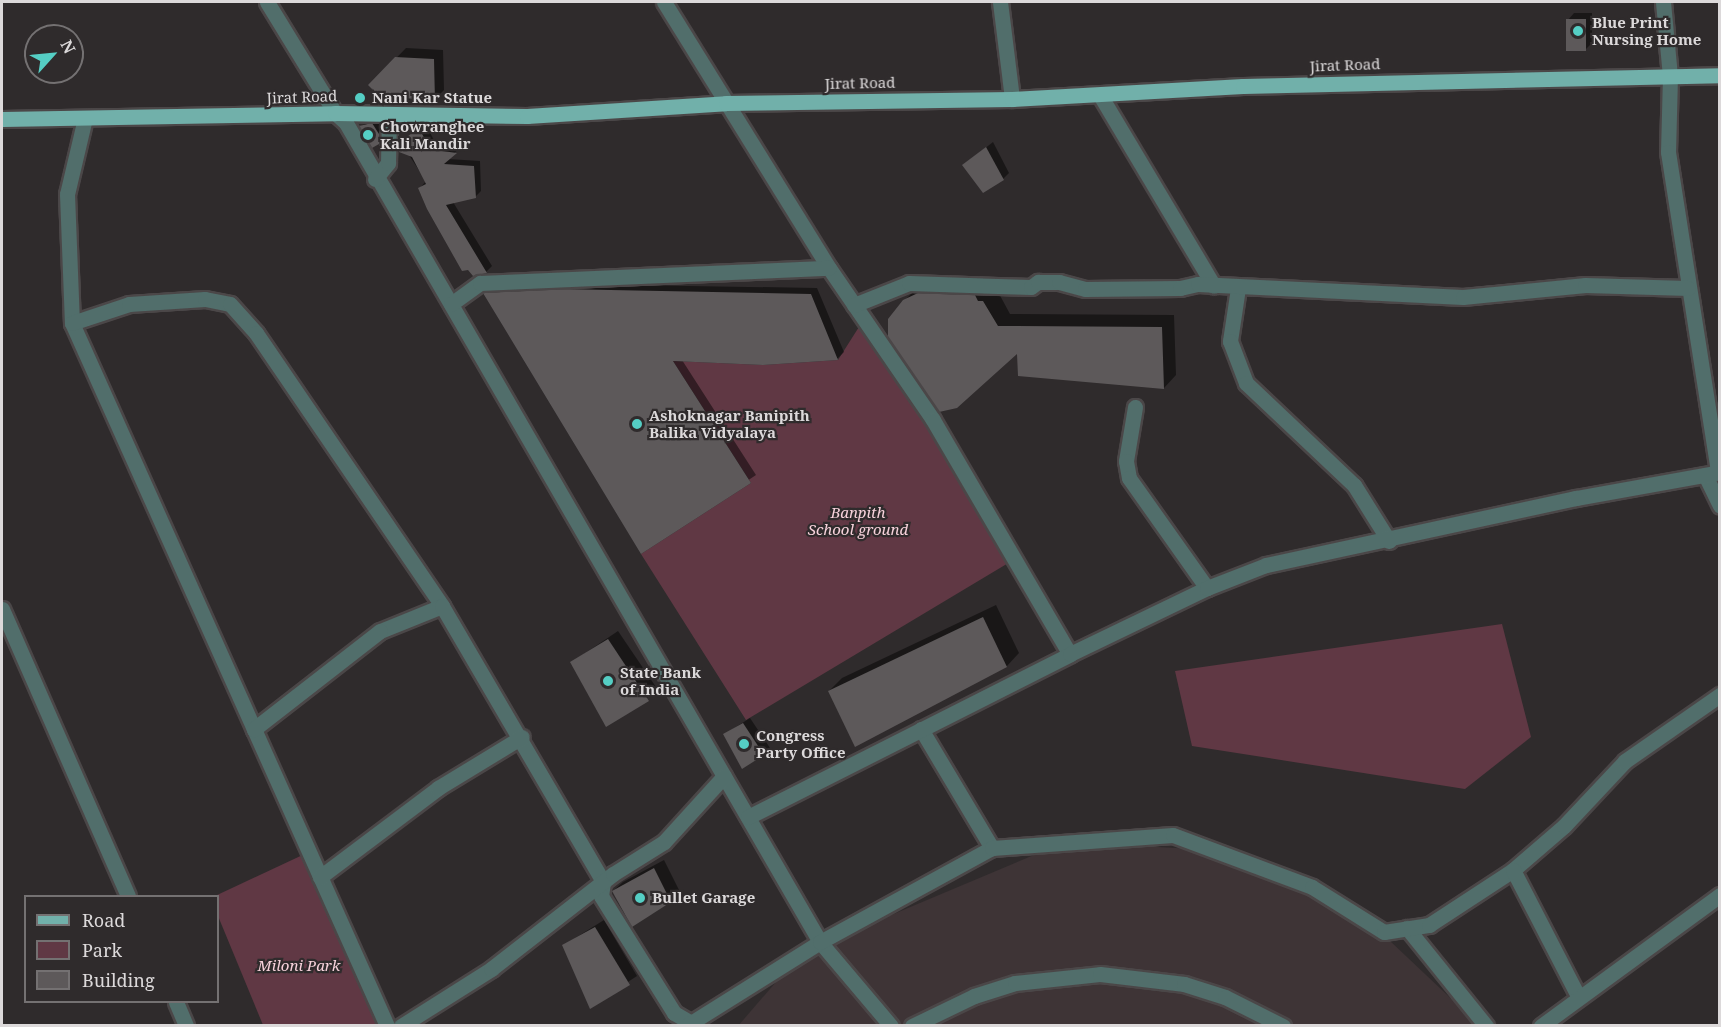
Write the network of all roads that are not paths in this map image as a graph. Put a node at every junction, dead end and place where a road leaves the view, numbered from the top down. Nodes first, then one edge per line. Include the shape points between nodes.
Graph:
1 (267, 2) edge
2 (664, 2) edge
3 (1000, 2) edge
4 (1663, 2) edge
5 (1719, 75) edge
6 (1670, 76) junction
7 (1100, 94) junction
8 (1012, 99) junction
9 (726, 103) junction
10 (335, 113) junction
11 (389, 114) junction
12 (85, 118) junction
13 (2, 119) edge
14 (375, 179) junction
15 (829, 268) junction
16 (1214, 286) junction
17 (1238, 288) junction
18 (1688, 288) junction
19 (451, 304) junction
20 (854, 305) junction
21 (72, 323) junction
22 (1135, 407) dead end
23 (1714, 473) edge
24 (1719, 506) edge
25 (1389, 541) junction
26 (1207, 588) junction
27 (442, 606) junction
28 (2, 609) edge
29 (1070, 654) junction
30 (1719, 695) edge
31 (254, 729) junction
32 (921, 729) junction
33 (522, 737) junction
34 (724, 776) junction
35 (748, 817) junction
36 (992, 848) junction
37 (1513, 870) junction
38 (320, 876) junction
39 (603, 882) junction
40 (127, 895) edge
41 (1719, 895) edge
42 (1407, 928) junction
43 (820, 942) junction
44 (1578, 996) junction
45 (176, 1003) edge
46 (685, 1024) edge
47 (186, 1026) edge
48 (387, 1026) edge
49 (401, 1026) edge
50 (891, 1026) edge
51 (912, 1026) edge
52 (1283, 1026) edge
53 (1486, 1026) edge
54 (1541, 1026) edge

1 - 10 street
2 - 9 street
3 - 8 street
4 - 6 street
5 - 6 main road, Jirat Road
6 - 7 main road, Jirat Road via 1255,86
6 - 18 street via 1668,152
7 - 8 main road, Jirat Road
7 - 16 street
8 - 9 main road, Jirat Road
9 - 11 main road, Jirat Road via 527,116
9 - 15 street
10 - 11 main road, Jirat Road
10 - 12 main road, Jirat Road
10 - 14 street via 346,123
11 - 14 street via 388,163
12 - 13 main road, Jirat Road
12 - 21 street via 67,194
14 - 19 street
15 - 19 street via 480,283
15 - 20 street
16 - 17 street
16 - 20 street via 1085,289 1059,282 1038,282 1031,287 909,283
17 - 18 street via 1463,297 1585,285
17 - 25 street via 1230,341 1246,382 1354,485
18 - 23 street
19 - 34 street
20 - 29 street via 933,420
21 - 27 street via 129,304 205,299 230,304 256,333
21 - 31 street
22 - 26 street via 1126,461 1129,478
23 - 24 street
23 - 25 street via 1576,498
25 - 26 street via 1266,566
26 - 29 street
27 - 31 street via 380,631
27 - 33 street
28 - 40 street
29 - 32 street
30 - 37 street via 1625,761 1564,826
31 - 38 street
32 - 35 street
32 - 36 street
33 - 38 street via 438,788
33 - 39 street
34 - 35 street
34 - 39 street via 664,842
35 - 43 street
36 - 42 street via 1173,835 1312,886 1384,932
36 - 43 street
37 - 42 street via 1430,925
37 - 44 street
38 - 48 street
39 - 46 street via 601,896 674,1013
39 - 49 street via 491,969
41 - 44 street
42 - 53 street
43 - 46 street
43 - 50 street
44 - 54 street
45 - 47 street
51 - 52 street via 974,996 1015,983 1100,974 1184,984 1225,997

